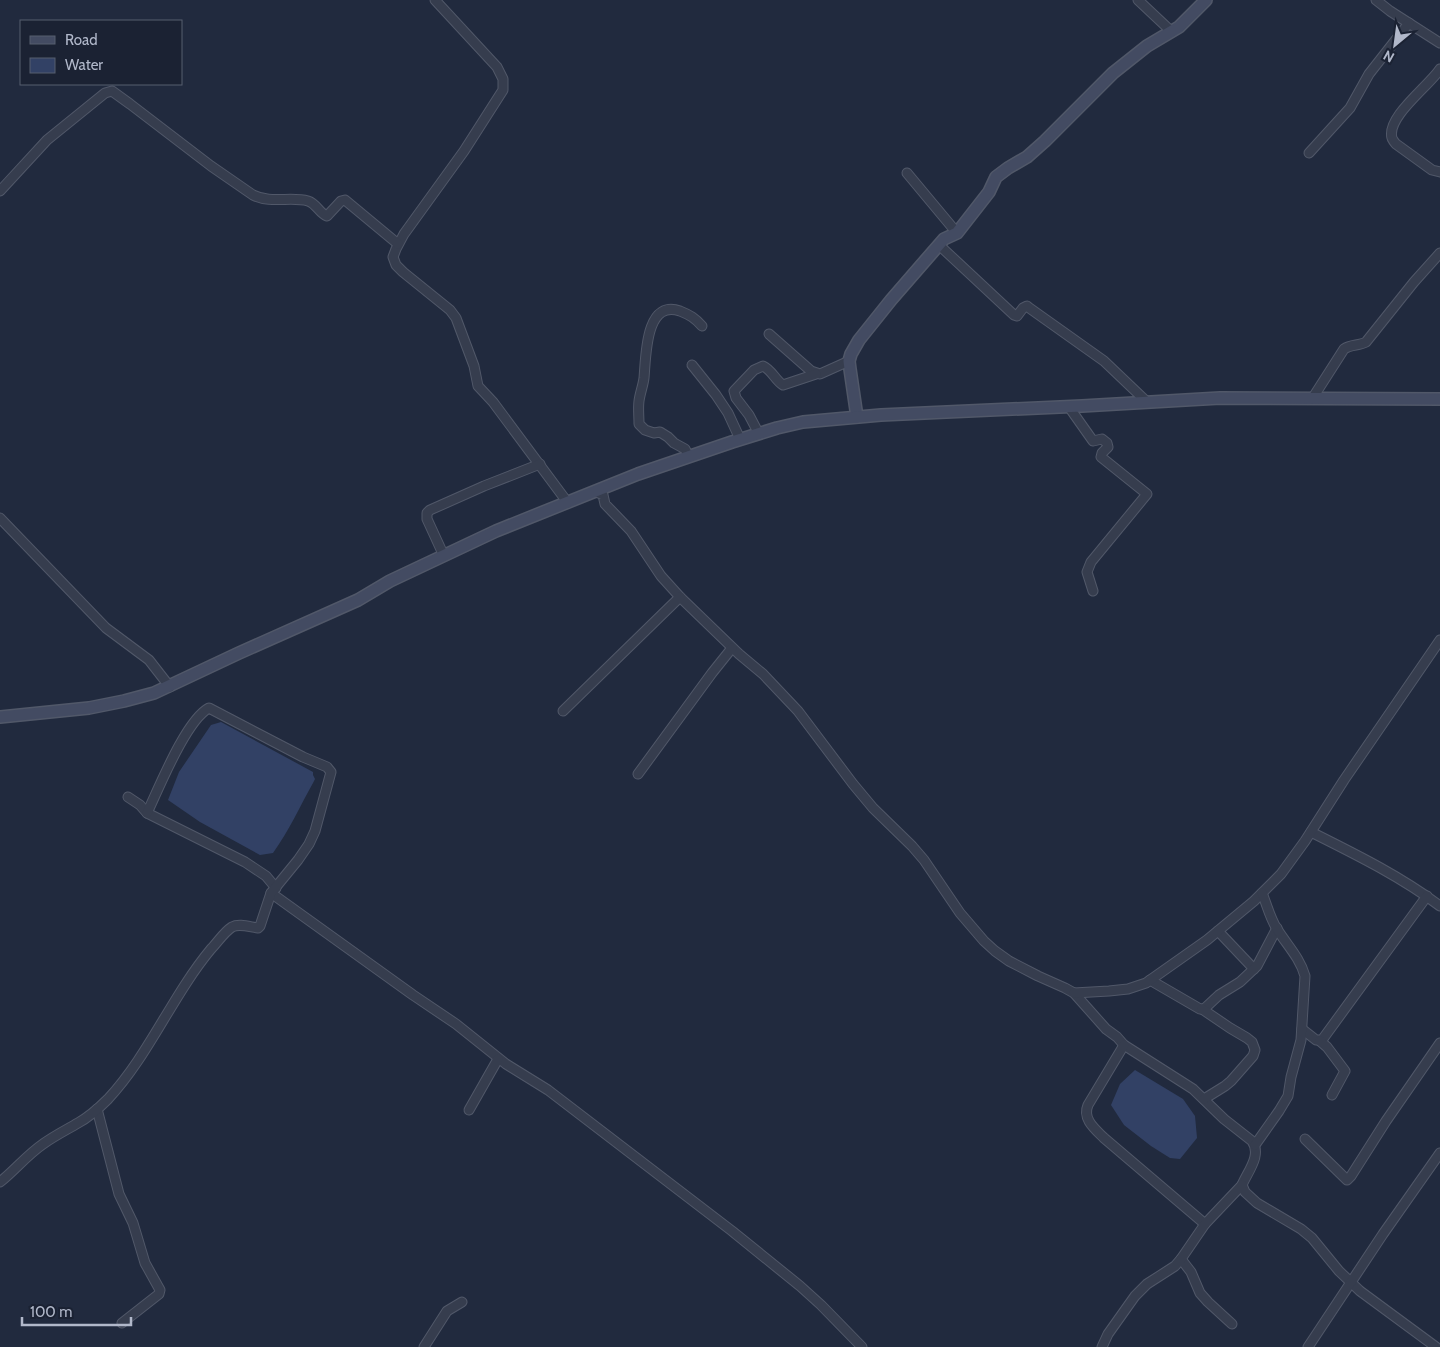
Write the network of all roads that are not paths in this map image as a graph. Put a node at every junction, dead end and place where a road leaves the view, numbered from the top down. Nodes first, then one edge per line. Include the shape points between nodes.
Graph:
1 (435, 0) edge
2 (1138, 0) edge
3 (1206, 0) edge
4 (1376, 0) edge
5 (1409, 23) junction
6 (1172, 32) junction
7 (1440, 43) edge
8 (1440, 70) edge
9 (1309, 153) dead end
10 (1440, 172) edge
11 (907, 173) dead end
12 (0, 191) edge
13 (957, 233) junction
14 (398, 244) junction
15 (939, 246) junction
16 (1440, 252) edge
17 (702, 326) dead end
18 (769, 334) dead end
19 (849, 361) junction
20 (692, 365) dead end
21 (816, 374) junction
22 (1312, 399) junction
23 (1440, 399) edge
24 (1147, 402) junction
25 (1069, 406) junction
26 (857, 417) junction
27 (759, 434) junction
28 (740, 439) junction
29 (689, 457) junction
30 (540, 464) junction
31 (595, 491) junction
32 (568, 503) junction
33 (0, 518) edge
34 (444, 556) junction
35 (1094, 591) dead end
36 (680, 597) junction
37 (1440, 640) edge
38 (732, 648) junction
39 (170, 687) junction
40 (563, 711) dead end
41 (0, 717) edge
42 (638, 774) dead end
43 (128, 797) dead end
44 (147, 813) junction
45 (1311, 832) junction
46 (273, 891) junction
47 (1262, 893) junction
48 (1427, 896) junction
49 (1440, 906) edge
50 (1277, 928) junction
51 (1218, 931) junction
52 (1254, 969) junction
53 (1150, 980) junction
54 (1074, 993) junction
55 (1202, 1009) junction
56 (1302, 1030) junction
57 (1320, 1041) junction
58 (1440, 1043) edge
59 (1124, 1046) junction
60 (498, 1058) junction
61 (1332, 1095) dead end
62 (1204, 1099) junction
63 (97, 1109) junction
64 (469, 1110) dead end
65 (1305, 1139) dead end
66 (1255, 1145) junction
67 (1440, 1153) edge
68 (0, 1182) edge
69 (1242, 1185) junction
70 (1205, 1224) junction
71 (1181, 1259) junction
72 (1350, 1283) junction
73 (462, 1302) dead end
74 (122, 1323) dead end
75 (1232, 1324) dead end
76 (424, 1347) edge
77 (862, 1347) edge
78 (1102, 1347) edge
79 (1308, 1347) edge
80 (1436, 1347) edge

1 - 14 street via 497,67 504,79 503,90
2 - 6 street
3 - 6 street
4 - 5 street
5 - 7 street
5 - 9 street via 1369,74 1350,108
6 - 13 street via 1118,68 1027,157 996,178 990,192
8 - 10 street via 1399,113 1391,130 1396,144 1432,170
11 - 13 street
12 - 14 street via 47,140 105,93 112,92 253,195 276,200 306,200 327,216 345,200
13 - 15 street via 944,239
14 - 30 street via 393,256 396,264 456,318 478,386
15 - 19 street via 859,340
15 - 24 street via 1014,315 1017,316 1027,306 1104,361
16 - 22 street via 1366,342 1344,349
17 - 29 street via 694,318 674,309 658,314 648,337 639,400 640,427 660,432 685,449
18 - 21 street
19 - 21 street
19 - 26 street
20 - 28 street via 728,413
21 - 27 street via 783,385 769,369 761,366 735,388 736,398
22 - 23 street
22 - 24 street via 1220,398
24 - 25 street
25 - 26 street
25 - 35 street via 1093,441 1107,443 1101,457 1147,494 1091,562 1087,572
26 - 27 street via 803,422
27 - 28 street
28 - 29 street
29 - 31 street
30 - 32 street
30 - 34 street via 430,510 428,519
31 - 32 street
31 - 36 street via 603,496 605,504 631,531 661,576
32 - 34 street via 496,531
33 - 39 street via 106,628 149,660
34 - 39 street via 358,600
36 - 38 street
36 - 40 street
37 - 45 street
38 - 42 street
38 - 54 street via 763,674 798,711 852,784 912,846 968,923 990,947
39 - 41 street via 142,697 89,708
43 - 44 street
44 - 46 street via 245,862 266,876
44 - 46 street via 186,733 196,718 209,708 302,757 327,766 331,772 315,831 298,860
45 - 47 street via 1281,874
45 - 48 street via 1371,862
46 - 60 street
46 - 63 street via 260,926 235,926 224,934 192,975 122,1083
47 - 50 street
47 - 51 street
48 - 49 street
48 - 57 street
50 - 52 street
50 - 56 street via 1305,976
51 - 52 street
51 - 53 street
52 - 55 street
53 - 54 street via 1128,989
53 - 55 street
54 - 59 street
55 - 62 street via 1247,1038 1256,1050 1231,1081
56 - 57 street
56 - 66 street via 1288,1096
57 - 61 street via 1345,1071
58 - 65 street via 1347,1180
59 - 62 street via 1178,1078
59 - 70 street via 1088,1105 1086,1116 1104,1138
60 - 64 street
60 - 77 street via 548,1090 774,1264
62 - 66 street
63 - 68 street via 42,1144
63 - 74 street via 119,1194 145,1263 160,1290
66 - 69 street via 1254,1162
67 - 72 street
69 - 70 street
69 - 72 street via 1257,1203 1312,1238
70 - 71 street
71 - 75 street via 1200,1293
71 - 78 street via 1135,1296
72 - 79 street
72 - 80 street
73 - 76 street via 447,1311

